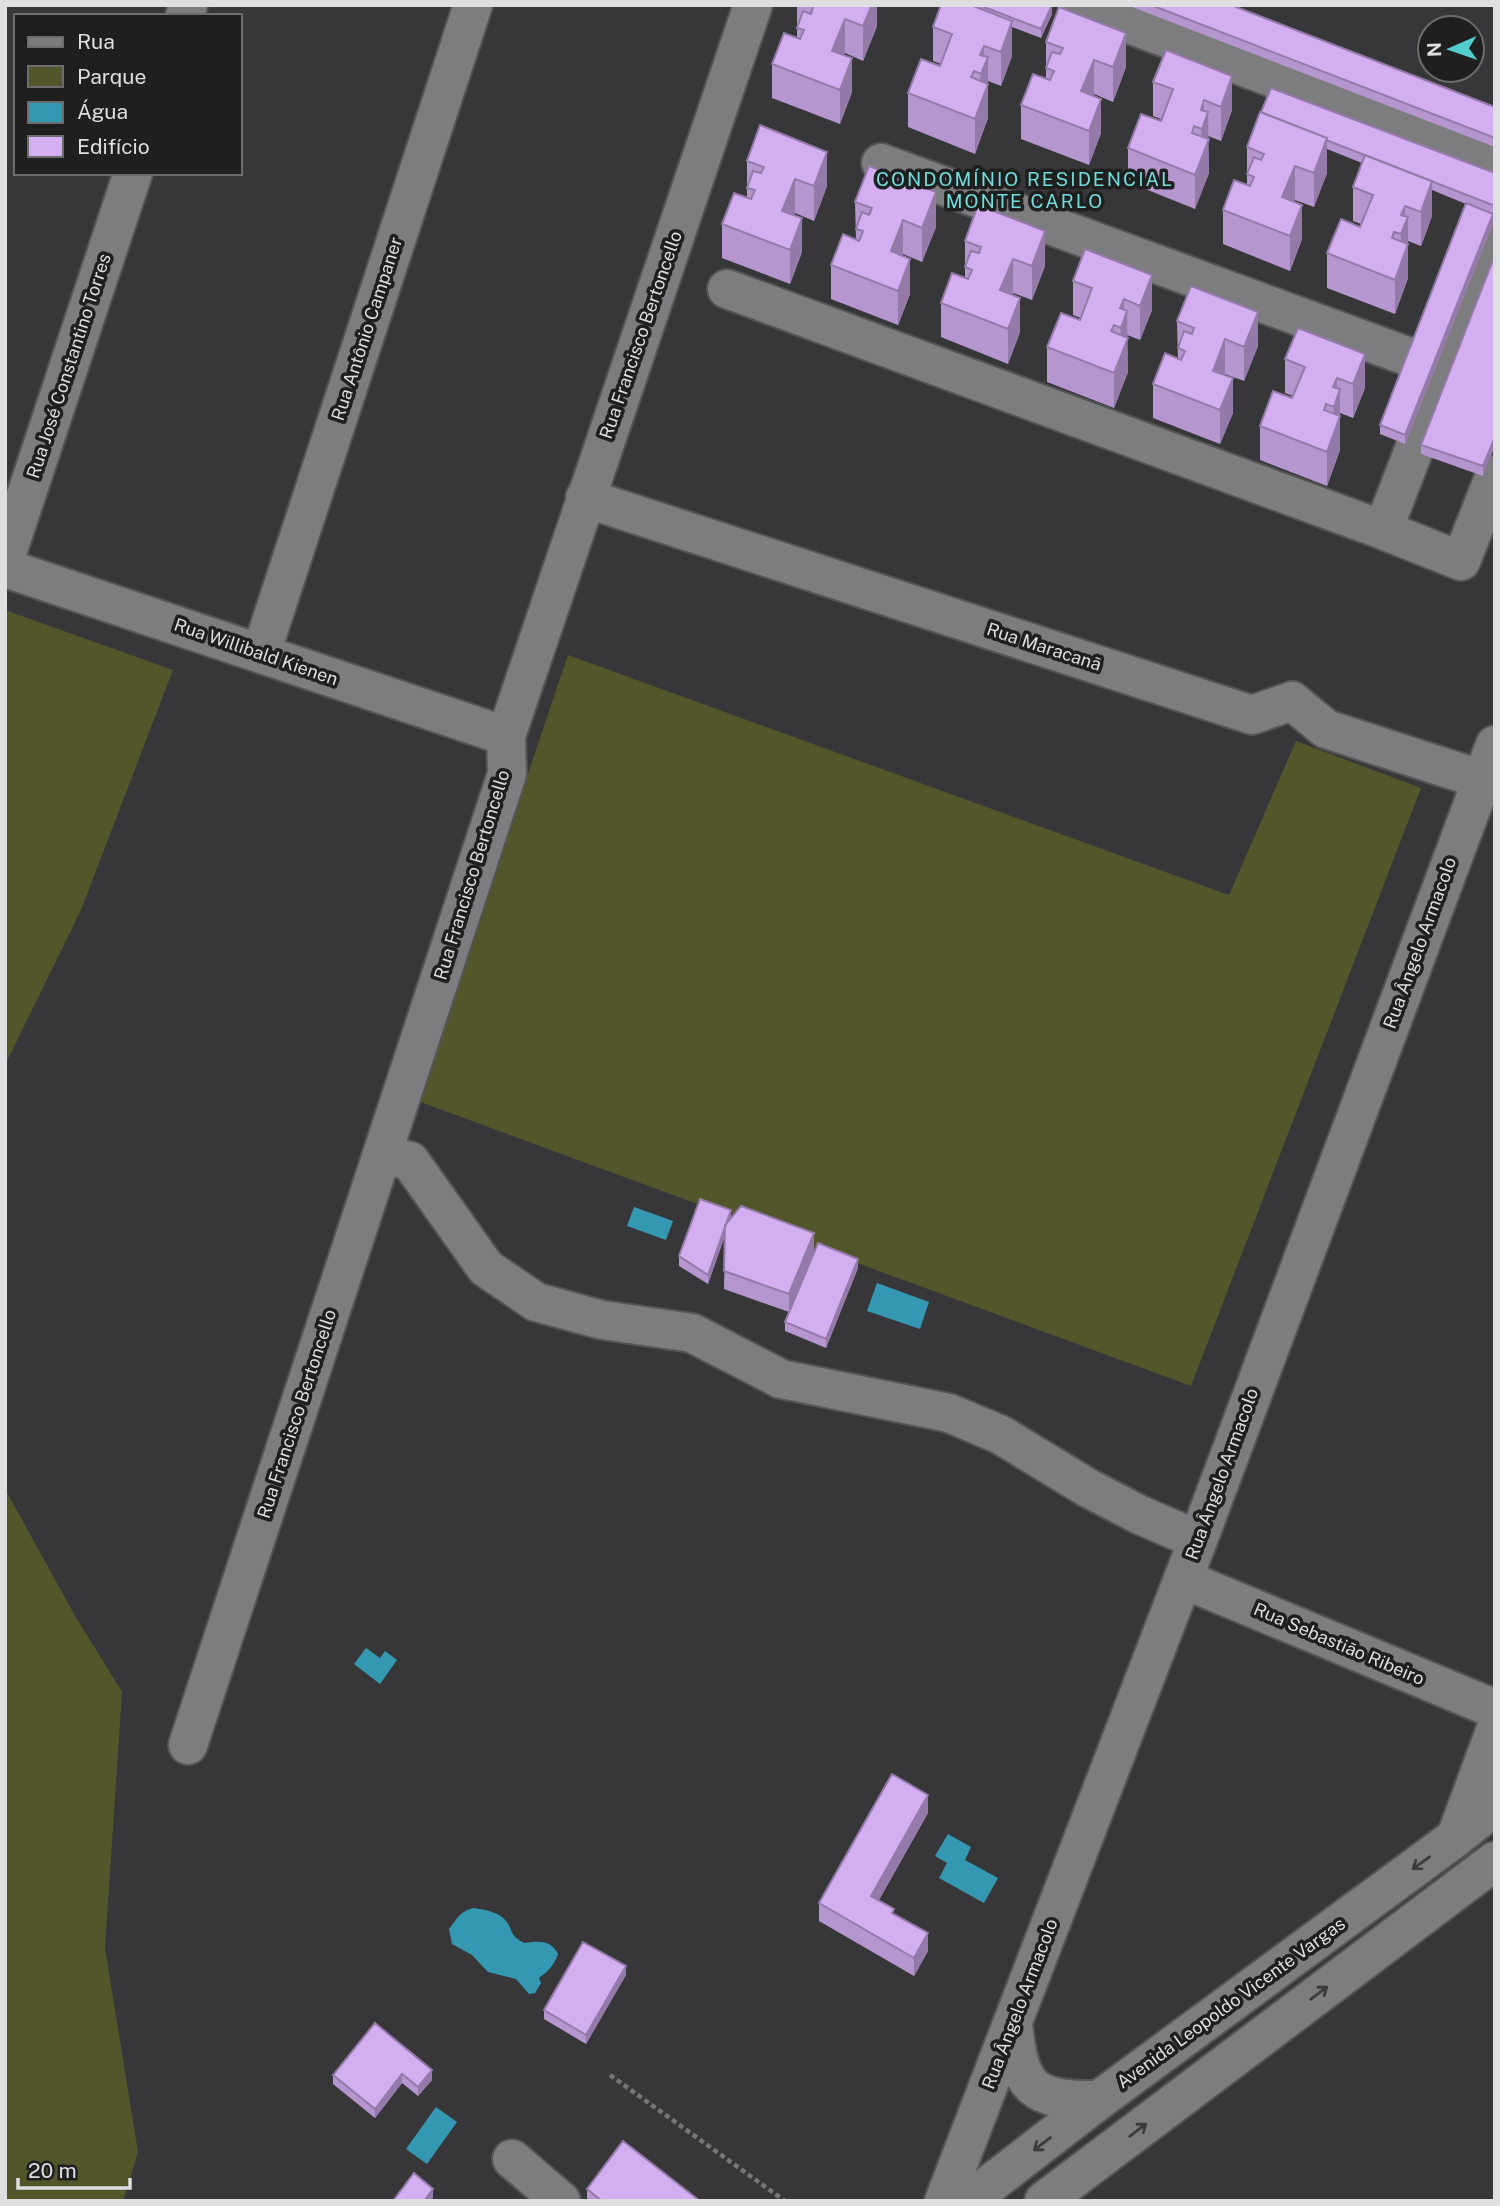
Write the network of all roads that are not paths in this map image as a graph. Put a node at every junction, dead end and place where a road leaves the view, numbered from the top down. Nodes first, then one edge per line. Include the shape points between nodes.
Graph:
1 (473, 5) edge
2 (753, 5) edge
3 (1078, 5) edge
4 (1495, 161) edge
5 (881, 163) dead end
6 (132, 175) edge
7 (1495, 239) edge
8 (727, 289) dead end
9 (1445, 370) junction
10 (1495, 475) edge
11 (585, 498) junction
12 (1383, 530) junction
13 (5, 559) edge
14 (5, 568) edge
15 (261, 653) junction
16 (506, 736) junction
17 (1490, 770) edge
18 (382, 1154) junction
19 (1198, 1540) junction
20 (1183, 1579) junction
21 (1495, 1709) edge
22 (1495, 1731) edge
23 (188, 1745) dead end
24 (1495, 1806) edge
25 (1455, 1838) junction
26 (1487, 1866) edge
27 (1013, 2023) junction
28 (1099, 2100) junction
29 (512, 2159) dead end
30 (561, 2201) edge
31 (944, 2201) edge
32 (968, 2201) edge
33 (1044, 2201) edge

1 - 15 street, Rua Antônio Campaner
2 - 11 street, Rua Francisco Bertoncello
3 - 4 street
5 - 9 street
6 - 13 street, Rua José Constantino Torres
7 - 9 street
8 - 12 street
9 - 12 street
10 - 12 street via 1461,561
11 - 16 street, Rua Francisco Bertoncello
11 - 17 street, Rua Maracanã via 1252,715 1292,701 1326,729
14 - 15 street, Rua Willibald Kienen
15 - 16 street, Rua Willibald Kienen
16 - 18 street, Rua Francisco Bertoncello via 507,774
17 - 19 street, Rua Ângelo Armacolo
18 - 19 street via 410,1161 486,1268 536,1303 602,1320 692,1334 781,1379 949,1413 1001,1435 1140,1515
18 - 23 street, Rua Francisco Bertoncello
19 - 20 street, Rua Ângelo Armacolo
20 - 21 street, Rua Sebastião Ribeiro
20 - 27 street, Rua Ângelo Armacolo
22 - 25 street
24 - 25 street, Avenida Leopoldo Vicente Vargas
25 - 26 street
25 -> 28 street, Avenida Leopoldo Vicente Vargas
33 -> 26 street
27 - 28 street via 1016,2057 1024,2078 1042,2094 1068,2101
27 - 31 street, Rua Ângelo Armacolo
28 -> 32 street, Avenida Leopoldo Vicente Vargas
29 - 30 street

